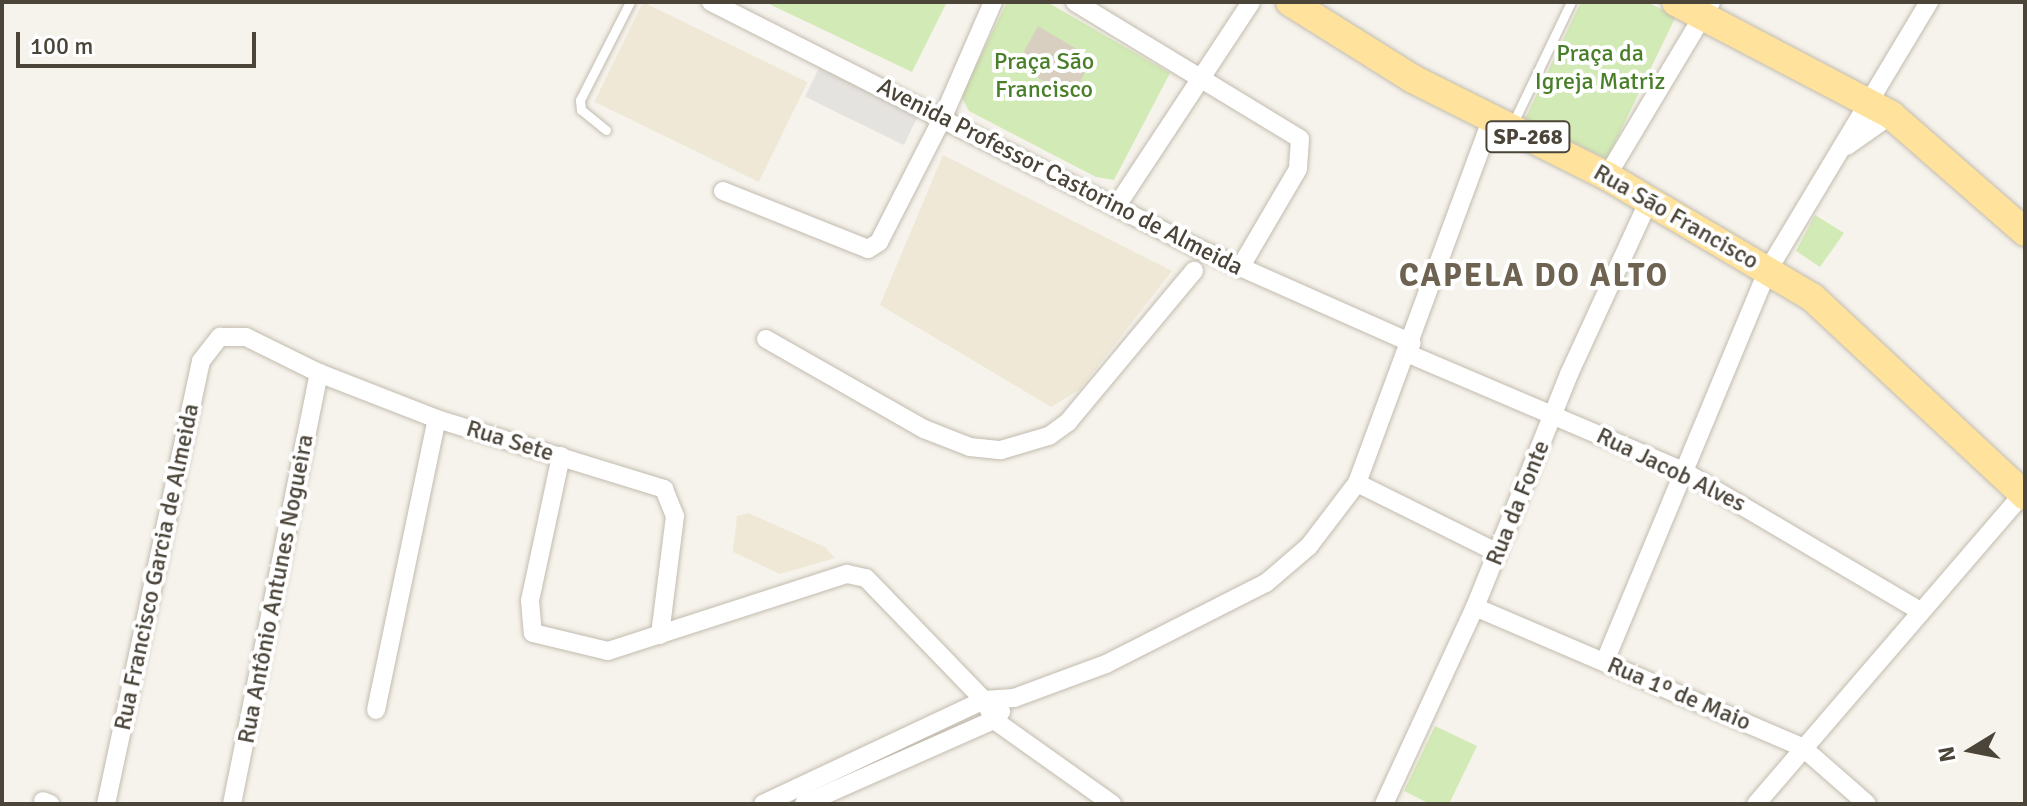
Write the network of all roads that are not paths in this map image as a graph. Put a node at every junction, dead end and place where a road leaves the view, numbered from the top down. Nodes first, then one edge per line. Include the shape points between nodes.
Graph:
1 (630, 2) edge
2 (711, 2) edge
3 (993, 2) edge
4 (1075, 2) edge
5 (1251, 2) edge
6 (1290, 2) edge
7 (1571, 2) edge
8 (1676, 2) edge
9 (1929, 2) edge
10 (1707, 9) edge
11 (1202, 75) junction
12 (1880, 109) junction
13 (943, 117) junction
14 (1501, 123) junction
15 (606, 130) dead end
16 (1607, 176) junction
17 (723, 191) dead end
18 (1649, 200) junction
19 (1116, 207) junction
20 (2025, 232) edge
21 (1240, 268) junction
22 (1768, 270) junction
23 (1194, 271) dead end
24 (220, 337) joint
25 (766, 339) dead end
26 (1410, 349) junction
27 (319, 373) junction
28 (1553, 415) junction
29 (437, 419) junction
30 (561, 456) junction
31 (1685, 472) junction
32 (1357, 483) junction
33 (2024, 494) edge
34 (1498, 553) junction
35 (1475, 607) junction
36 (1920, 611) junction
37 (660, 635) junction
38 (1605, 661) junction
39 (1014, 698) junction
40 (984, 700) junction
41 (376, 710) dead end
42 (994, 720) junction
43 (1802, 747) junction
44 (106, 804) edge
45 (232, 804) edge
46 (763, 804) edge
47 (804, 804) edge
48 (1111, 804) edge
49 (1384, 804) edge
50 (1756, 804) edge
51 (1867, 804) edge

1 - 15 lane via 580,100 581,110
2 - 13 street, Avenida Professor Castorino de Almeida
3 - 13 street
4 - 11 street
5 - 11 street
6 - 14 main road, Rua São Francisco / SP-268 via 1413,79
7 - 14 lane
8 - 10 main road
9 - 12 street
10 - 12 main road
10 - 16 street
11 - 19 street
11 - 21 street via 1295,132 1303,147 1298,169
12 - 20 main road
12 - 22 street via 1837,152
13 - 17 street via 879,242 868,249
13 - 19 street, Avenida Professor Castorino de Almeida
14 - 16 main road, Rua São Francisco / SP-268
14 - 26 street
16 - 18 main road, Rua São Francisco / SP-268
18 - 22 main road, Rua São Francisco / SP-268
18 - 28 street, Rua da Fonte
19 - 21 street, Avenida Professor Castorino de Almeida
21 - 26 street, Avenida Professor Castorino de Almeida
22 - 31 street
22 - 33 main road, SP-268 via 1813,298
23 - 25 street via 1068,422 1049,436 1001,450 970,447 924,429
24 - 27 street, Rua Sete via 246,337
24 - 44 street, Rua Francisco Garcia de Almeida via 201,361
26 - 28 street, Rua Jacob Alves
26 - 32 street
27 - 29 street, Rua Sete
27 - 45 street, Rua Antônio Antunes Nogueira
28 - 31 street, Rua Jacob Alves
28 - 34 street, Rua da Fonte
29 - 30 street, Rua Sete
29 - 41 street
30 - 37 street, Rua Sete via 649,482 664,489 671,500 675,516
30 - 37 street via 530,601 533,633 608,651
31 - 36 street, Rua Jacob Alves
31 - 38 street
32 - 34 street
32 - 39 street via 1309,546 1266,583 1106,664
33 - 36 street
34 - 35 street, Rua da Fonte
35 - 38 street, Rua 1º de Maio
35 - 49 street, Rua da Fonte
36 - 43 street
37 - 40 street via 847,574 866,578
38 - 43 street, Rua 1º de Maio
39 - 40 street
39 - 42 street
40 - 42 street
40 - 46 street
42 - 47 street
42 - 48 street
43 - 50 street
43 - 51 street, Rua 1º de Maio

